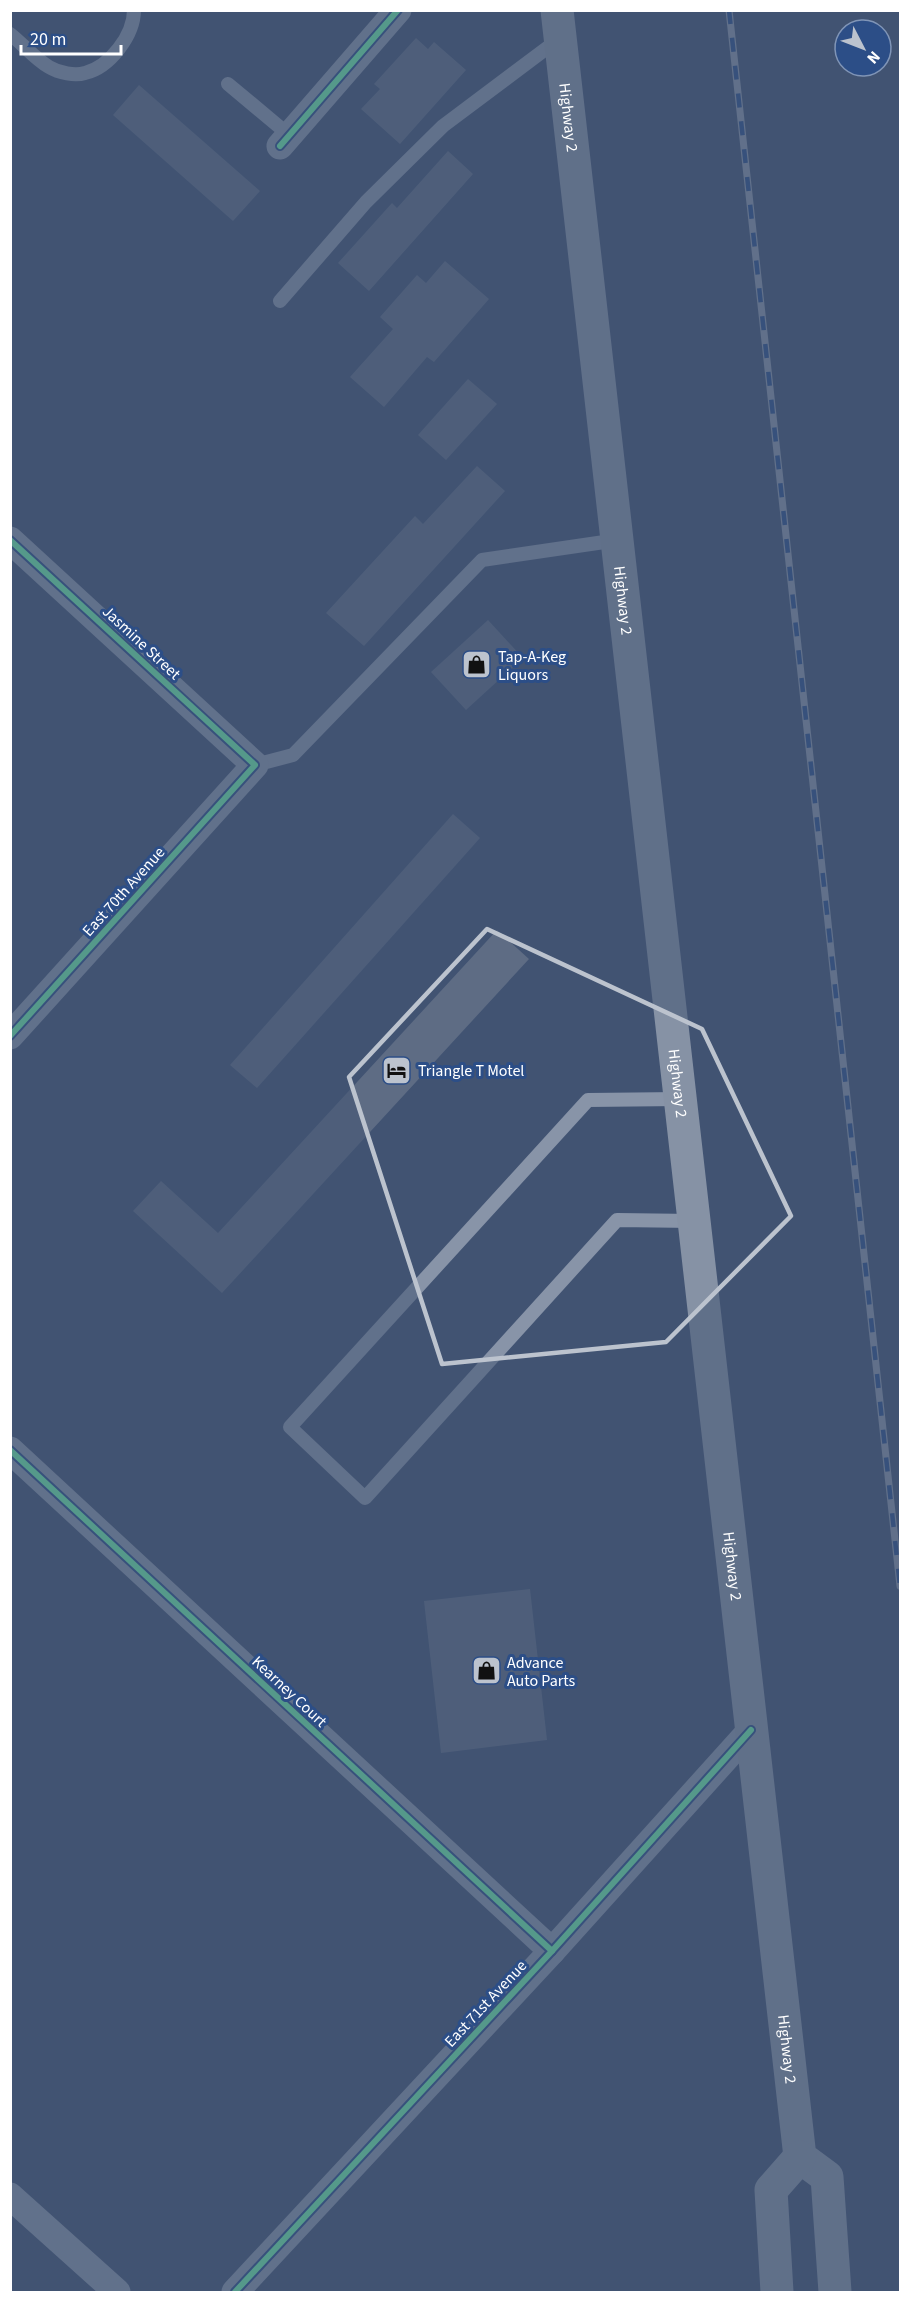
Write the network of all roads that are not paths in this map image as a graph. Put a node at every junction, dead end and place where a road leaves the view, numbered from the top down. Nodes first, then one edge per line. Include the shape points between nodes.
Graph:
1 (134, 10) edge
2 (398, 10) edge
3 (559, 24) edge
4 (10, 34) edge
5 (228, 84) dead end
6 (284, 140) joint
7 (280, 301) dead end
8 (10, 540) edge
9 (618, 540) junction
10 (255, 765) junction
11 (10, 1036) edge
12 (680, 1099) junction
13 (694, 1221) junction
14 (10, 1450) edge
15 (751, 1730) junction
16 (552, 1951) junction
17 (800, 2157) junction
18 (10, 2196) edge
19 (117, 2292) edge
20 (235, 2292) edge
21 (777, 2292) edge
22 (835, 2292) edge

1 - 4 lane via 128,35 116,51 85,73 68,74 49,67
2 - 6 street
3 - 7 lane via 443,126 366,202
3 - 9 main road, Highway 2
5 - 6 lane
8 - 10 street, Jasmine Street
9 - 10 lane via 482,560 293,755
9 - 12 main road, Highway 2
10 - 11 street, East 70th Avenue
12 - 13 main road, Highway 2
12 - 13 lane via 588,1100 290,1427 365,1498 617,1220
13 - 15 main road, Highway 2
14 - 16 street, Kearney Court
15 - 16 street, East 71st Avenue
15 - 17 main road, Highway 2
16 - 20 street, East 71st Avenue
17 - 21 main road via 771,2190
17 - 22 main road via 827,2177
18 - 19 street

